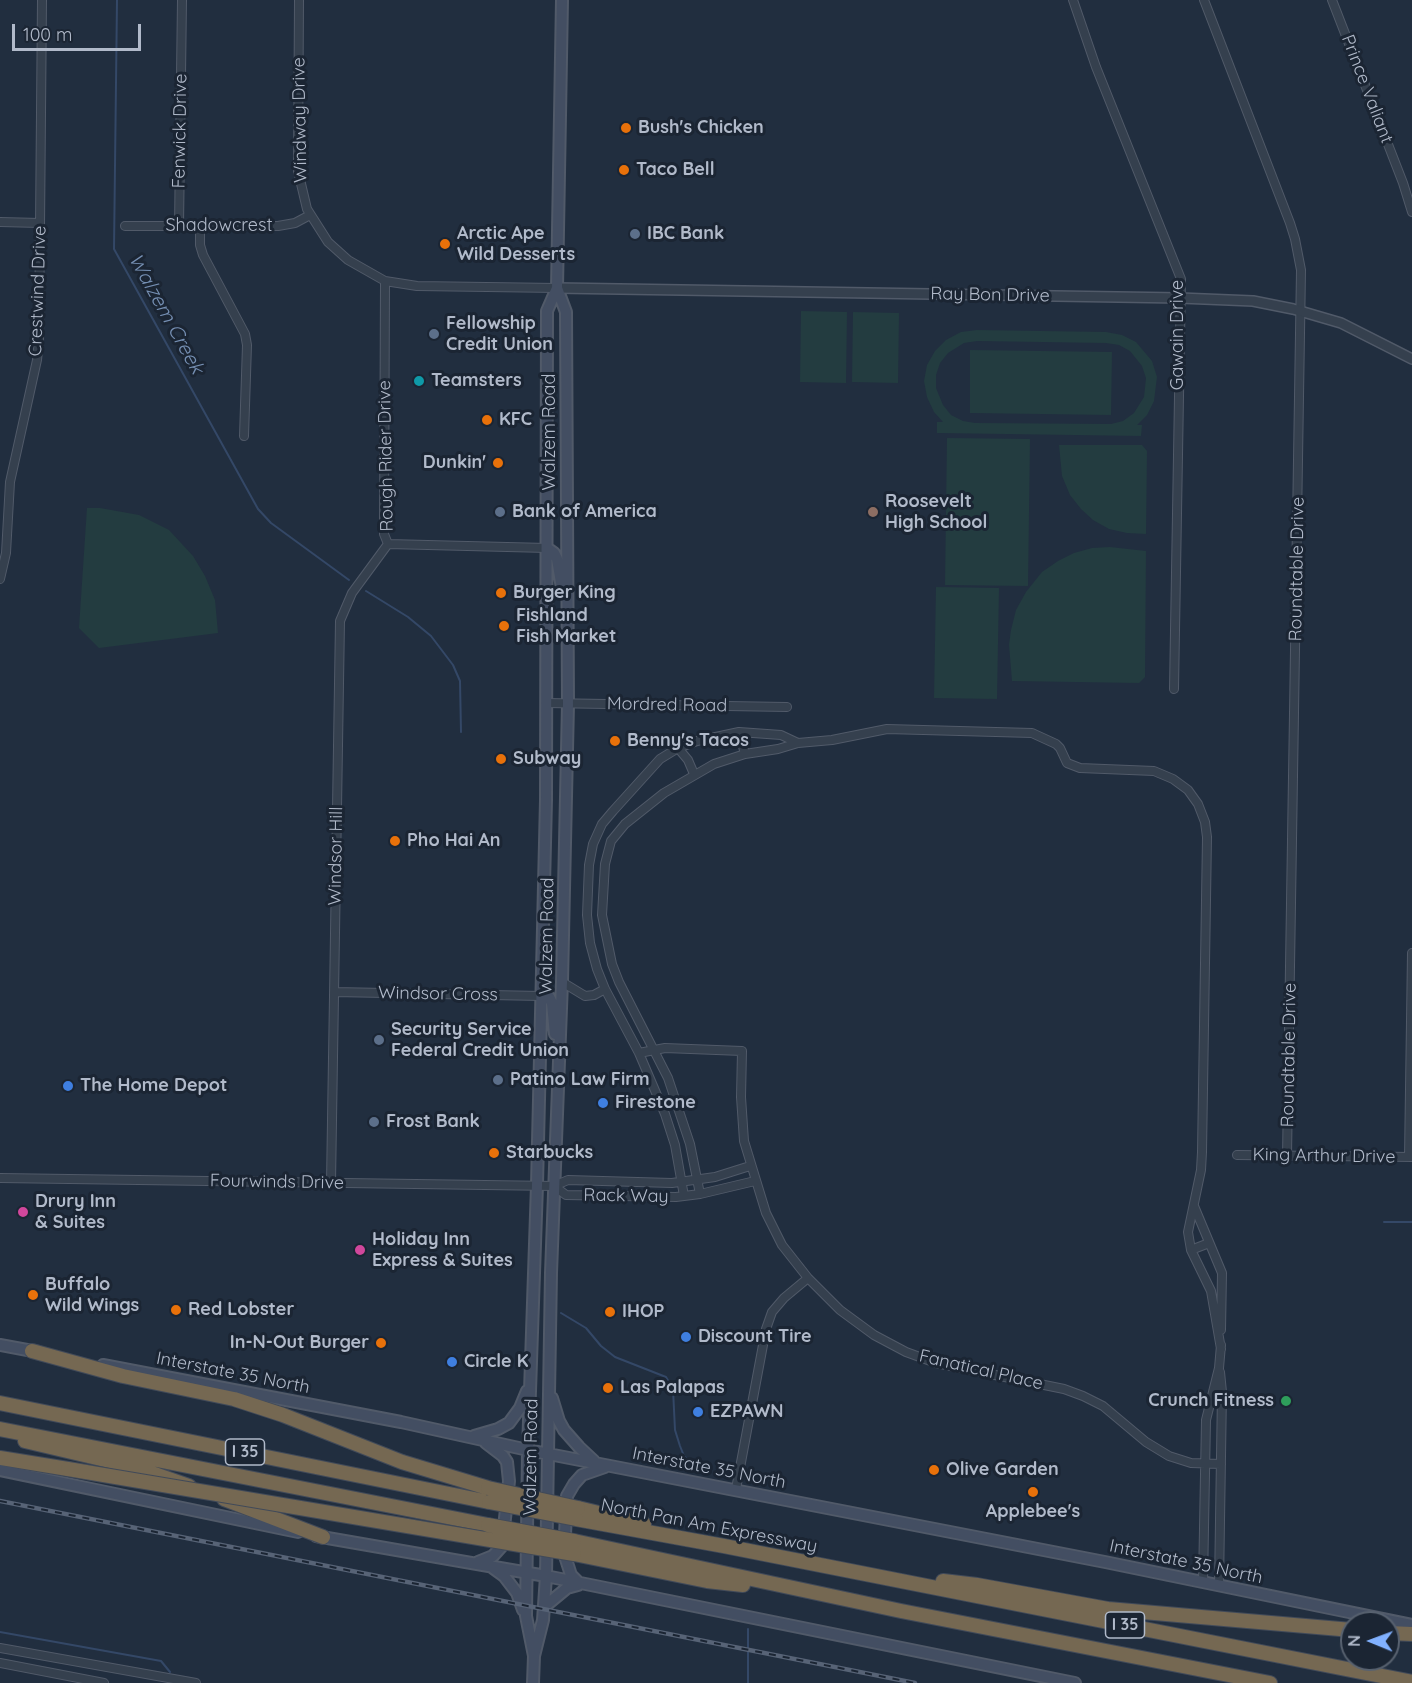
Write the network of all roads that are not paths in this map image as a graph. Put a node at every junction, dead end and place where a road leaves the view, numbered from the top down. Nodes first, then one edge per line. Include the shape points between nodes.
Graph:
1 (42, 0) edge
2 (182, 0) edge
3 (299, 0) edge
4 (562, 0) edge
5 (1073, 0) edge
6 (1204, 0) edge
7 (1332, 0) edge
8 (1412, 212) edge
9 (310, 215) junction
10 (0, 222) edge
11 (40, 223) junction
12 (125, 226) dead end
13 (179, 226) junction
14 (200, 226) junction
15 (385, 281) junction
16 (557, 288) junction
17 (1180, 298) junction
18 (1301, 311) junction
19 (1412, 359) edge
20 (244, 436) dead end
21 (388, 544) junction
22 (547, 548) junction
23 (0, 579) edge
24 (567, 620) junction
25 (1174, 689) dead end
26 (546, 703) junction
27 (568, 704) junction
28 (787, 707) dead end
29 (739, 732) junction
30 (798, 743) junction
31 (678, 748) junction
32 (745, 754) junction
33 (694, 774) junction
34 (1412, 953) edge
35 (562, 982) junction
36 (605, 989) junction
37 (334, 992) junction
38 (542, 996) junction
39 (654, 1049) junction
40 (639, 1053) junction
41 (559, 1067) junction
42 (1237, 1155) dead end
43 (1287, 1156) junction
44 (1411, 1157) edge
45 (750, 1166) junction
46 (0, 1178) edge
47 (697, 1180) junction
48 (755, 1181) junction
49 (331, 1182) junction
50 (682, 1182) junction
51 (537, 1185) junction
52 (554, 1186) junction
53 (700, 1194) junction
54 (684, 1196) junction
55 (1193, 1205) junction
56 (1209, 1243) junction
57 (1191, 1250) junction
58 (808, 1278) junction
59 (0, 1345) edge
60 (1221, 1349) junction
61 (32, 1351) junction
62 (1219, 1368) junction
63 (549, 1383) junction
64 (530, 1385) junction
65 (0, 1403) edge
66 (0, 1429) edge
67 (0, 1434) edge
68 (472, 1437) junction
69 (528, 1450) junction
70 (547, 1454) junction
71 (0, 1458) edge
72 (597, 1463) junction
73 (1205, 1463) junction
74 (1221, 1464) junction
75 (610, 1465) junction
76 (0, 1470) edge
77 (736, 1490) junction
78 (488, 1495) junction
79 (323, 1537) junction
80 (574, 1548) junction
81 (473, 1563) junction
82 (490, 1566) junction
83 (838, 1569) junction
84 (527, 1573) junction
85 (546, 1576) junction
86 (1203, 1582) junction
87 (580, 1584) junction
88 (1219, 1585) junction
89 (544, 1607) junction
90 (526, 1616) junction
91 (1412, 1625) edge
92 (1340, 1629) edge
93 (0, 1648) edge
94 (534, 1656) junction
95 (0, 1663) edge
96 (1412, 1682) edge
97 (104, 1683) edge
98 (196, 1683) edge
99 (533, 1683) edge
100 (1075, 1683) edge
101 (1270, 1683) edge

1 - 11 street, Crestwind Drive
2 - 13 street, Fenwick Drive
3 - 9 street, Windway Drive via 298,171
4 - 16 main road, Walzem Road
5 - 17 street, Gawain Drive via 1181,279
6 - 18 street, Roundtable Drive via 1295,239 1301,270
7 - 8 street, Prince Valiant
9 - 14 street, Shadowcrest via 278,226
9 - 15 street, Windway Drive via 338,252 358,268
10 - 11 street
11 - 23 street, Crestwind Drive via 37,360 10,482 6,554
12 - 13 street, Shadowcrest
13 - 14 street, Shadowcrest
14 - 20 street via 203,255 245,334
15 - 16 street, Windway Drive via 417,286
15 - 21 street, Rough Rider Drive via 384,534
16 - 17 street, Ray Bon Drive
16 - 22 main road, Walzem Road via 547,311
16 - 24 main road, Walzem Road via 566,312
17 - 18 street, Ray Bon Drive via 1253,301
17 - 25 street, Gawain Drive
18 - 19 street, Ray Bon Drive via 1341,322
18 - 43 street, Roundtable Drive
21 - 22 street, Rough Rider Drive
21 - 37 street, Windsor Hill via 352,593 340,621
22 - 24 main road via 557,559
22 - 26 main road, Walzem Road
24 - 27 main road, Walzem Road
26 - 27 street, Mordred Road
26 - 38 main road, Walzem Road
27 - 28 street, Mordred Road
27 - 35 main road, Walzem Road
29 - 30 street via 781,735
29 - 31 street
29 - 32 street
30 - 32 street
30 - 55 street via 887,729 1018,732 1056,744 1067,762 1080,768 1154,771 1188,790 1198,804 1207,837 1202,1152
31 - 33 street
31 - 36 street via 660,759 613,811 593,844 587,915 590,943
32 - 33 street
33 - 39 street via 646,805 625,824 611,841 604,864 602,915 612,964
34 - 44 street
35 - 36 street via 585,996
35 - 41 main road, Walzem Road
36 - 40 street
37 - 38 street, Windsor Cross
37 - 49 street, Windsor Hill
38 - 41 main road via 549,997 552,1003
38 - 51 main road, Walzem Road
39 - 40 street
39 - 45 street, Fanatical Place via 742,1051 744,1141
39 - 47 street via 680,1112
40 - 50 street via 669,1125
41 - 52 main road, Walzem Road
42 - 43 street, King Arthur Drive
43 - 44 street, King Arthur Drive
45 - 47 street, Rack Way
45 - 48 street, Fanatical Place
46 - 49 street, Fourwinds Drive
47 - 50 street, Rack Way
47 - 53 street
48 - 53 street, Rack Way
48 - 58 street, Fanatical Place via 782,1245
49 - 51 street, Fourwinds Drive
50 - 52 street, Rack Way via 568,1180
50 - 54 street
51 - 52 street, Fourwinds Drive
51 - 64 main road, Walzem Road
52 - 54 street, Rack Way via 566,1195
52 - 63 main road, Walzem Road
53 - 54 street, Rack Way
55 - 56 street
55 - 57 street via 1188,1232
56 - 57 street
56 - 60 street via 1222,1273
57 - 60 street via 1211,1291
58 - 73 street, Fanatical Place via 848,1316 906,1352 936,1363 1083,1396 1103,1406 1169,1456
58 - 77 street via 772,1312 766,1329
59 - 61 main road, Interstate 35 North
60 - 62 street
61 - 68 main road, Interstate 35 North
61 - 78 highway via 255,1406
62 - 73 street via 1206,1420
62 - 74 street
63 - 70 main road, Walzem Road
63 - 72 main road via 564,1430
64 - 68 main road via 509,1423
64 - 69 main road, Walzem Road
65 - 78 highway, North Pan Am Expressway / I 35
66 - 80 highway, I 35, bridge via 488,1525
67 - 79 highway via 145,1471
68 - 69 main road, Interstate 35 North
68 - 81 main road via 491,1445 503,1456 509,1481 502,1546 489,1559
69 - 70 main road, Interstate 35 North
69 - 84 main road, Walzem Road
70 - 72 main road, Interstate 35 North
70 - 85 main road, Walzem Road
71 - 80 highway, bridge
72 - 75 main road, Interstate 35 North
73 - 74 street, Fanatical Place
73 - 86 street
74 - 88 street
75 - 77 main road, Interstate 35 North
75 - 87 main road via 582,1475 567,1496 564,1553 571,1575
76 - 79 main road
77 - 86 main road, Interstate 35 North
78 - 83 highway, North Pan Am Expressway / I 35, bridge
79 - 81 main road
80 - 101 highway, I 35
81 - 82 main road
82 - 84 main road
82 - 90 main road via 517,1593
83 - 92 highway via 977,1585 1108,1609
83 - 96 highway, North Pan Am Expressway / I 35
84 - 85 main road
84 - 90 main road, Walzem Road
85 - 87 main road
85 - 89 main road, Walzem Road
86 - 88 main road, Interstate 35 North
87 - 89 main road via 567,1588
87 - 100 main road
88 - 91 main road, Interstate 35 North
89 - 94 main road, Walzem Road
90 - 94 main road, Walzem Road
93 - 98 street
94 - 99 main road, Walzem Road
95 - 97 street

